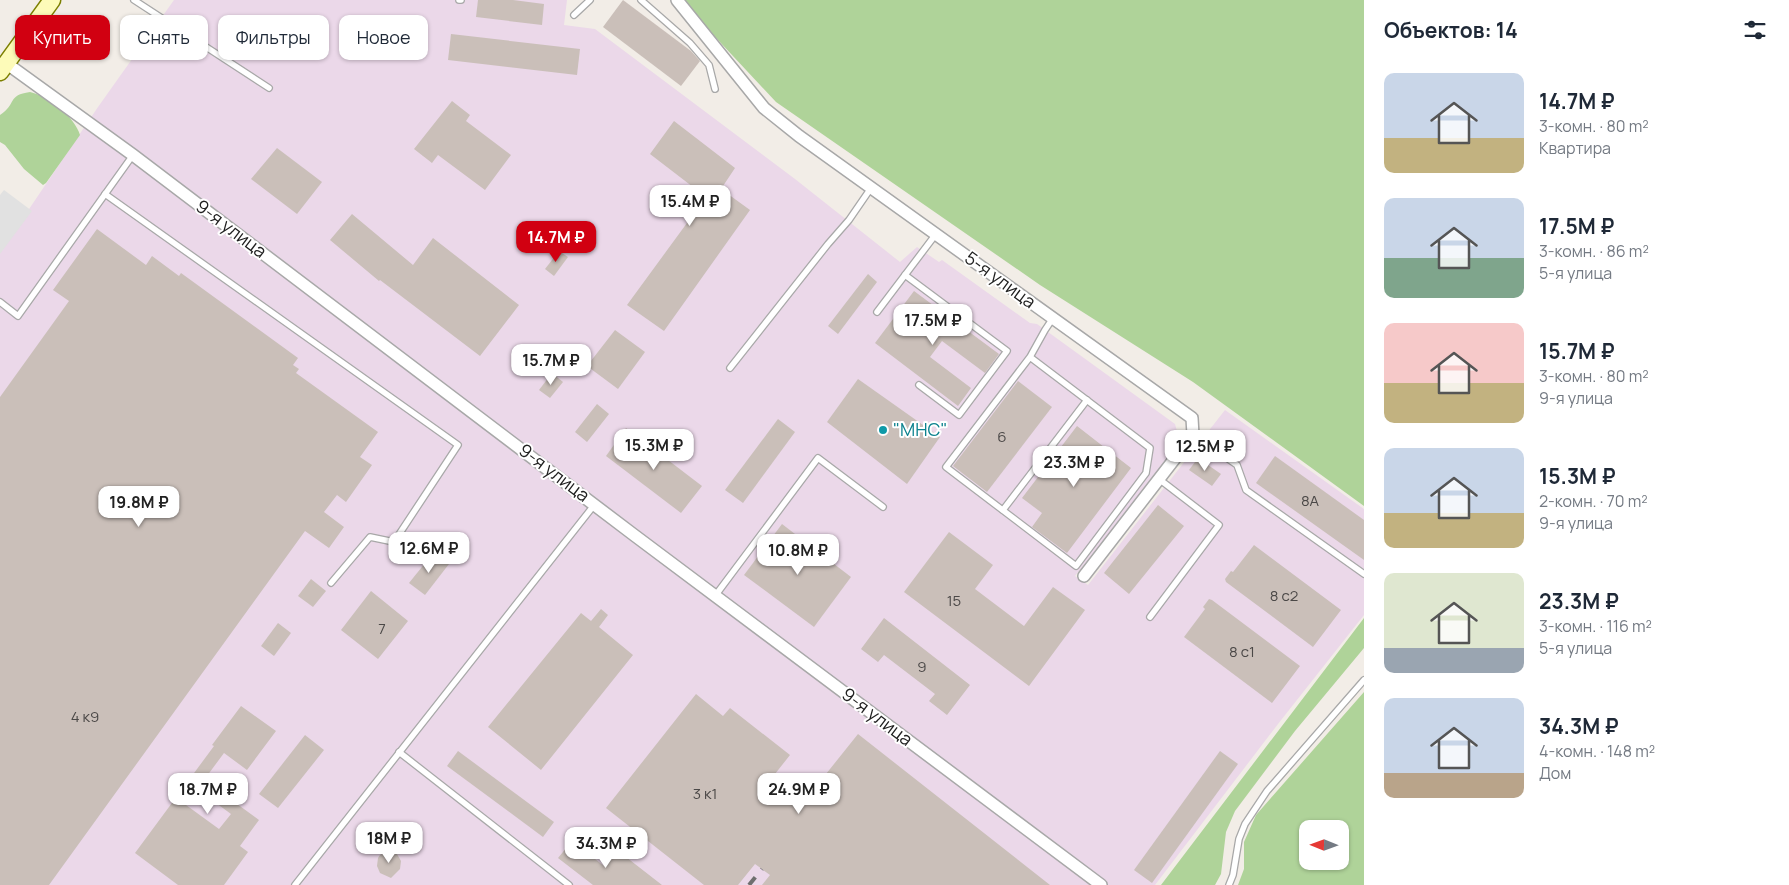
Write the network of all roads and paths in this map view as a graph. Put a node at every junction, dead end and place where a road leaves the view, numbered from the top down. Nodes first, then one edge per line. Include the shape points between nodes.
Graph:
1 (52, 0) edge
2 (134, 0) edge
3 (590, 0) edge
4 (642, 0) edge
5 (677, 0) edge
6 (574, 15) dead end
7 (3, 67) edge
8 (269, 88) dead end
9 (715, 89) dead end
10 (133, 155) junction
11 (871, 188) junction
12 (105, 194) junction
13 (936, 234) junction
14 (905, 275) junction
15 (0, 302) edge
16 (878, 312) dead end
17 (1053, 318) junction
18 (1030, 357) junction
19 (730, 368) dead end
20 (919, 385) dead end
21 (1087, 400) junction
22 (1193, 435) junction
23 (1158, 479) junction
24 (595, 504) junction
25 (883, 507) dead end
26 (1003, 510) junction
27 (1364, 574) edge
28 (1084, 576) dead end
29 (332, 583) dead end
30 (715, 596) junction
31 (1150, 617) dead end
32 (1364, 680) edge
33 (400, 752) junction
34 (564, 884) edge
35 (295, 885) edge
36 (1100, 885) edge
37 (1229, 885) edge

1 - 7 main road
2 - 8 lane
3 - 6 lane
4 - 9 lane via 690,42 709,65
5 - 11 street, 5-я улица via 764,108
7 - 10 street, 9-я улица
10 - 12 lane
10 - 24 street, 9-я улица
11 - 13 street, 5-я улица
11 - 19 lane
12 - 15 lane via 18,316
12 - 29 lane via 458,445 394,542 370,537
13 - 14 lane
13 - 17 street, 5-я улица
14 - 16 lane
14 - 20 lane via 1007,351 959,415
17 - 18 lane
17 - 22 street, 5-я улица via 1192,418
18 - 21 lane
18 - 26 lane via 946,467
21 - 26 lane
21 - 26 lane via 1150,448 1146,473 1076,566
22 - 23 street
22 - 27 lane via 1237,464 1246,490
23 - 28 street
23 - 31 lane via 1220,525
24 - 30 street, 9-я улица
24 - 33 lane
25 - 30 lane via 818,458
30 - 36 street, 9-я улица
32 - 37 lane via 1267,791 1245,824
33 - 34 lane
33 - 35 lane

